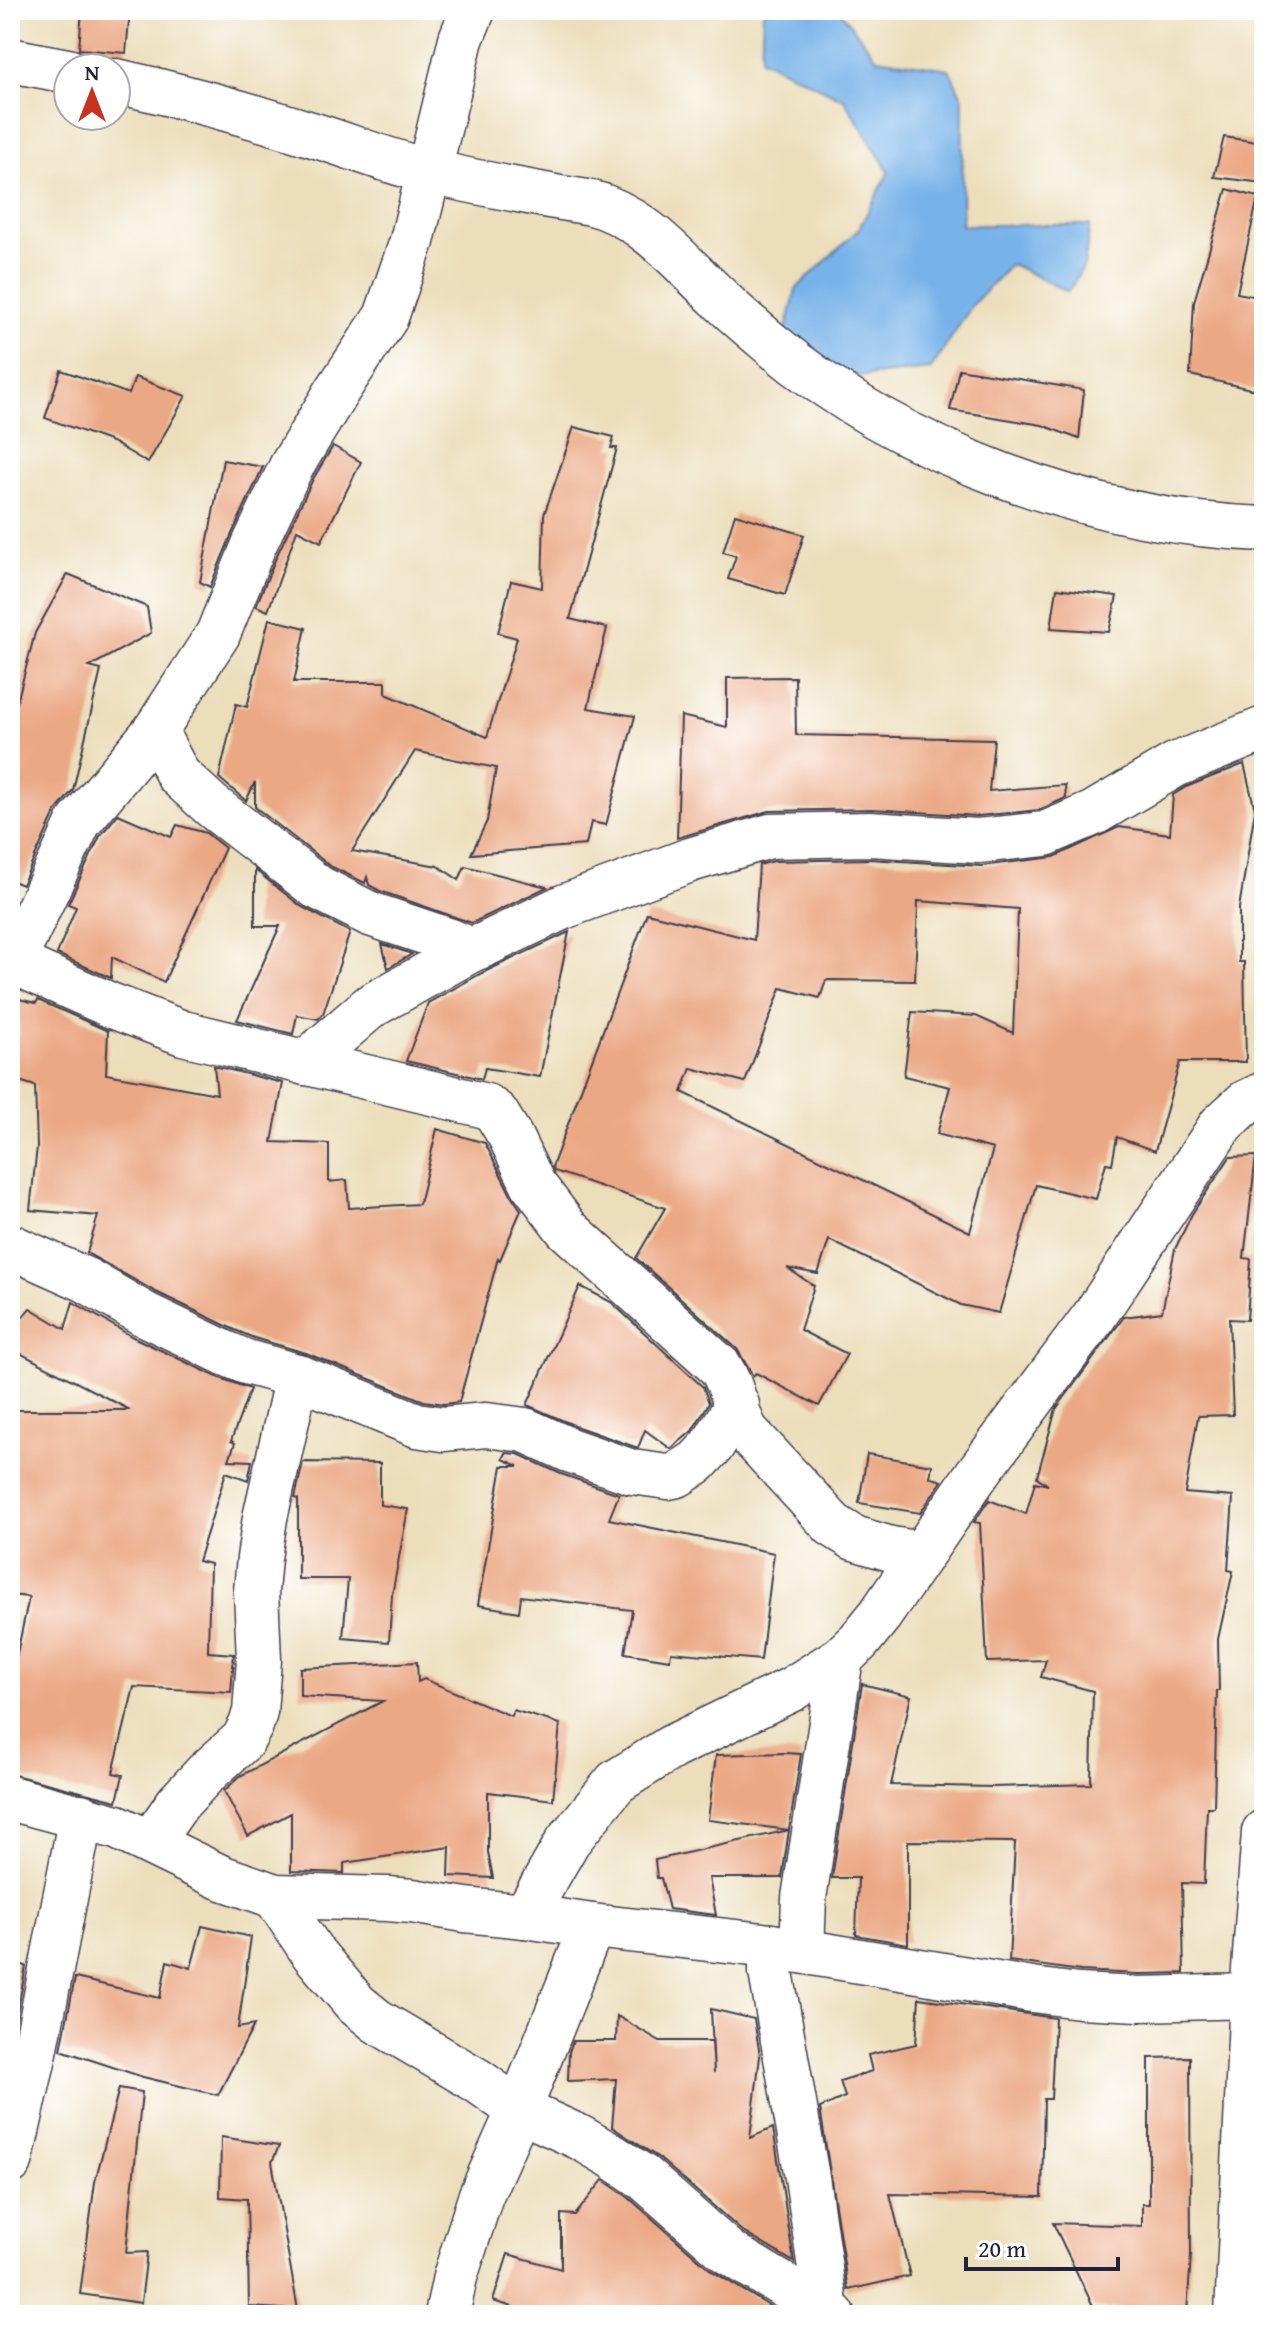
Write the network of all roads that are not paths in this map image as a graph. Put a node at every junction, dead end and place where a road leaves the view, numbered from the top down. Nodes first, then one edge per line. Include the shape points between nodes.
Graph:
1 (473, 10) edge
2 (10, 60) edge
3 (52, 68) edge
4 (132, 85) edge
5 (429, 172) junction
6 (1264, 529) edge
7 (1264, 729) edge
8 (155, 731) junction
9 (16, 942) edge
10 (471, 950) junction
11 (305, 1063) junction
12 (1264, 1094) edge
13 (10, 1246) edge
14 (297, 1376) junction
15 (737, 1405) junction
16 (921, 1554) junction
17 (841, 1658) junction
18 (10, 1798) edge
19 (81, 1816) junction
20 (1264, 1832) edge
21 (151, 1842) junction
22 (275, 1896) junction
23 (525, 1916) junction
24 (592, 1926) junction
25 (787, 1948) junction
26 (1252, 1996) junction
27 (519, 2110) junction
28 (10, 2162) edge
29 (830, 2313) edge
30 (447, 2315) edge
31 (1237, 2315) edge

1 - 5 street
2 - 3 street
4 - 5 street via 237,111
5 - 6 street via 605,207 640,226 772,345 833,391 977,466 1143,514
5 - 8 street via 386,317 291,467 218,634
7 - 10 street via 1175,765 1094,813 1045,834 978,841 870,834 770,836 577,901
8 - 9 street via 79,822
8 - 10 street via 178,775 317,887 370,914
9 - 11 street via 154,1023
10 - 11 street via 371,1006
11 - 15 street via 486,1106 496,1113 533,1184 567,1229 720,1367
12 - 16 street via 1221,1125 1093,1318
13 - 14 street via 225,1353
14 - 15 street via 417,1425 525,1430 632,1472 668,1477 697,1462
14 - 21 street via 259,1558 259,1660 251,1725 243,1740 178,1803
15 - 16 street via 746,1431 833,1525 854,1538
16 - 17 street via 880,1615
17 - 23 street via 616,1782 568,1841
17 - 25 street via 804,1898
18 - 19 street
19 - 21 street
19 - 28 street
20 - 26 street
21 - 22 street via 220,1877
22 - 23 street via 388,1899
22 - 27 street via 356,2004
23 - 24 street
24 - 25 street
24 - 27 street
25 - 26 street via 1079,1996
25 - 29 street via 771,1972
26 - 31 street
27 - 29 street via 612,2156 728,2252
27 - 30 street via 481,2195

